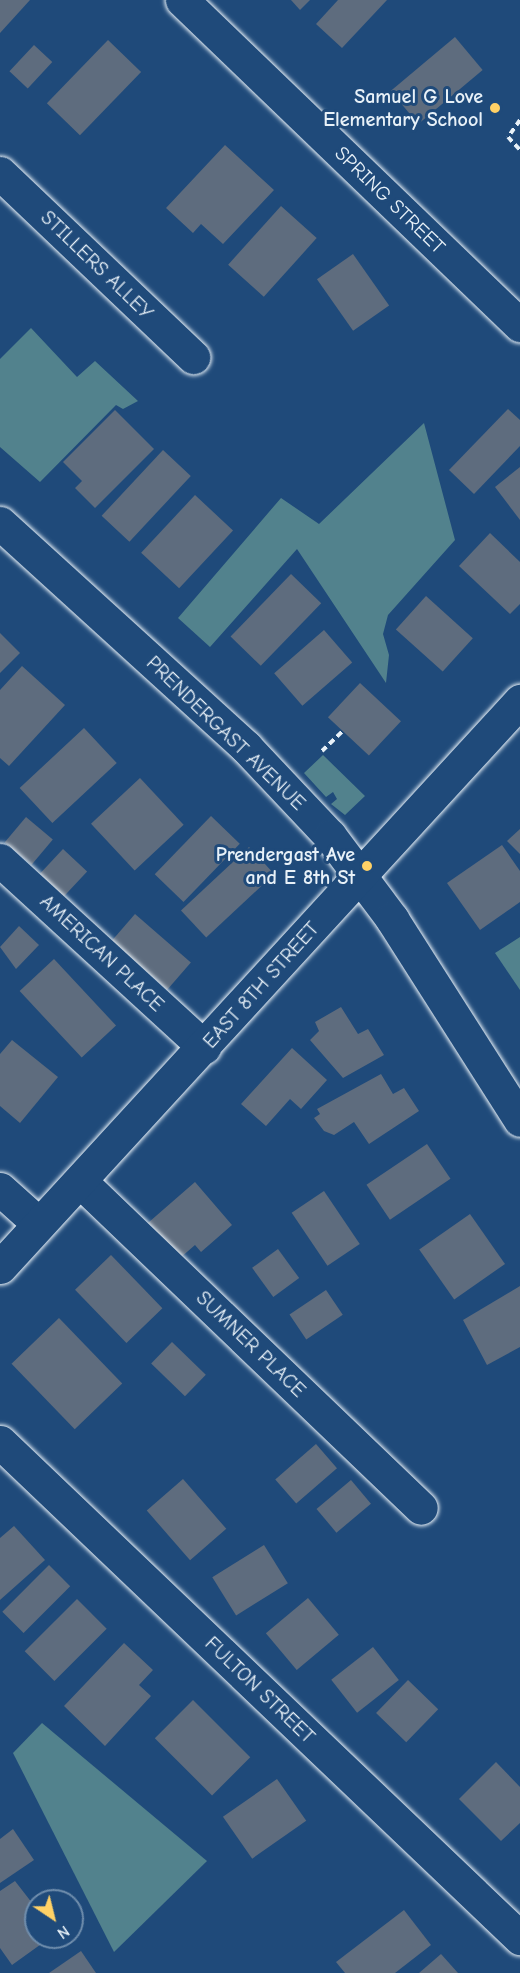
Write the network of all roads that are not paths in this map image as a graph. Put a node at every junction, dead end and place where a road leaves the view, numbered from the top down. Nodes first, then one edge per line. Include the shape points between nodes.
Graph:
1 (182, 0) edge
2 (0, 173) edge
3 (520, 325) edge
4 (193, 357) dead end
5 (0, 523) edge
6 (520, 700) edge
7 (0, 860) edge
8 (360, 873) junction
9 (204, 1047) junction
10 (520, 1120) edge
11 (80, 1181) junction
12 (0, 1189) edge
13 (39, 1224) junction
14 (0, 1267) edge
15 (0, 1442) edge
16 (421, 1508) dead end
17 (520, 1938) edge

1 - 3 street, SPRING STREET
2 - 4 street, STILLERS ALLEY
5 - 8 street, PRENDERGAST AVENUE via 246,747
6 - 8 street, EAST 8TH STREET
7 - 9 street, AMERICAN PLACE
8 - 9 street, EAST 8TH STREET
8 - 10 street, PRENDERGAST AVENUE
9 - 11 street, EAST 8TH STREET
11 - 13 street, EAST 8TH STREET
11 - 16 street, SUMNER PLACE
12 - 13 street
13 - 14 street, EAST 8TH STREET
15 - 17 street, FULTON STREET

